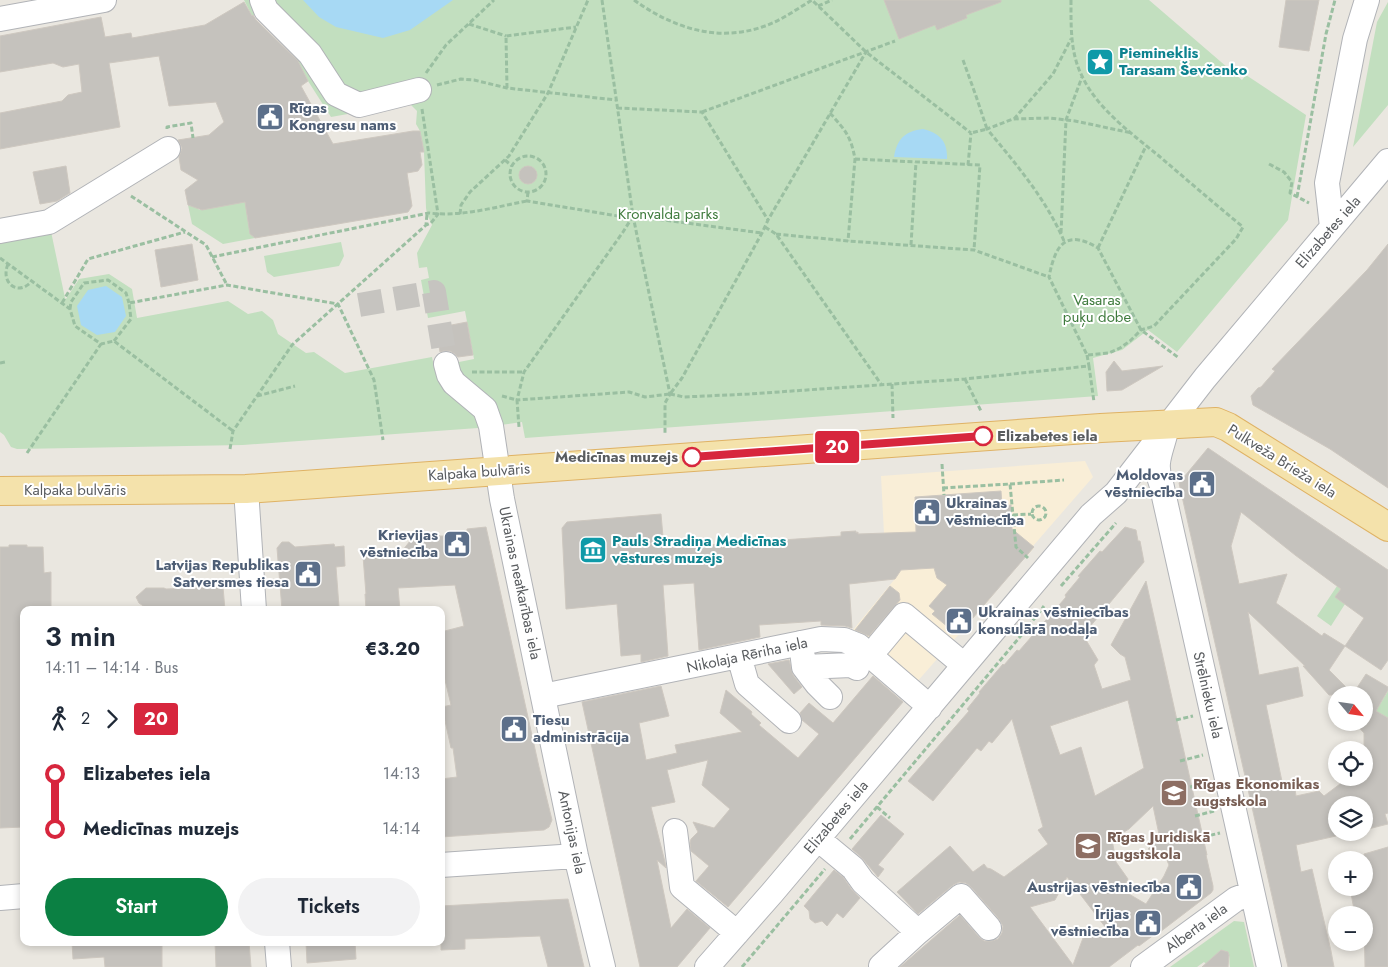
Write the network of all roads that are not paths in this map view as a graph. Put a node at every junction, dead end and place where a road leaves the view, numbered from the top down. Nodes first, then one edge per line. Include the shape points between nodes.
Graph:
1 (104, 0) edge
2 (262, 0) edge
3 (1367, 0) edge
4 (0, 19) edge
5 (419, 90) road end
6 (168, 149) dead end
7 (1388, 162) edge
8 (1332, 227) junction
9 (0, 231) edge
10 (446, 364) tunnel mouth
11 (1168, 424) junction
12 (498, 470) junction
13 (246, 489) junction
14 (0, 491) edge
15 (1388, 527) edge
16 (254, 606) edge
17 (801, 644) junction
18 (879, 645) dead end
19 (739, 656) junction
20 (964, 665) junction
21 (804, 667) junction
22 (856, 668) dead end
23 (543, 696) junction
24 (830, 697) dead end
25 (930, 707) junction
26 (789, 721) dead end
27 (676, 831) dead end
28 (818, 839) junction
29 (576, 856) junction
30 (845, 861) junction
31 (445, 865) edge
32 (889, 893) dead end
33 (1252, 893) junction
34 (20, 896) edge
35 (0, 898) edge
36 (989, 928) dead end
37 (918, 932) junction
38 (736, 934) junction
39 (277, 946) edge
40 (279, 967) edge
41 (603, 967) edge
42 (708, 967) edge
43 (881, 967) edge
44 (1143, 967) edge
45 (1269, 967) edge

1 - 4 street
2 - 5 street via 266,10 310,54 336,94 359,105
3 - 8 street via 1355,38 1327,183
6 - 9 street via 49,222
7 - 8 street, Elizabetes iela
8 - 11 street, Elizabetes iela
10 - 12 street, Ukrainas neatkarības iela via 454,383 485,410
11 - 12 main road, Kalpaka bulvāris
11 - 15 main road, Pulkveža Brieža iela via 1216,422 1228,427
11 - 20 street, Elizabetes iela via 1116,492 1091,515
11 - 33 street, Strēlnieku iela via 1157,463 1158,474
12 - 13 main road, Kalpaka bulvāris
12 - 23 street, Ukrainas neatkarības iela
13 - 14 main road, Kalpaka bulvāris
13 - 16 street
17 - 19 street, Nikolaja Rēriha iela
17 - 21 street
17 - 25 street, Nikolaja Rēriha iela via 821,639 844,640 859,646
18 - 20 street via 904,615
19 - 23 street, Nikolaja Rēriha iela
19 - 26 street via 747,684
20 - 25 street, Elizabetes iela
21 - 22 street via 851,665
21 - 24 street
23 - 29 street, Antonijas iela
25 - 28 street, Elizabetes iela
27 - 38 street via 682,887
28 - 30 street
28 - 38 street, Elizabetes iela
29 - 31 street
29 - 41 street, Antonijas iela
30 - 32 street
30 - 37 street via 863,882
33 - 44 street, Alberta iela via 1236,899
33 - 45 street, Strēlnieku iela
34 - 35 street
36 - 37 street via 961,896
37 - 43 street
38 - 42 street, Elizabetes iela
39 - 40 street

